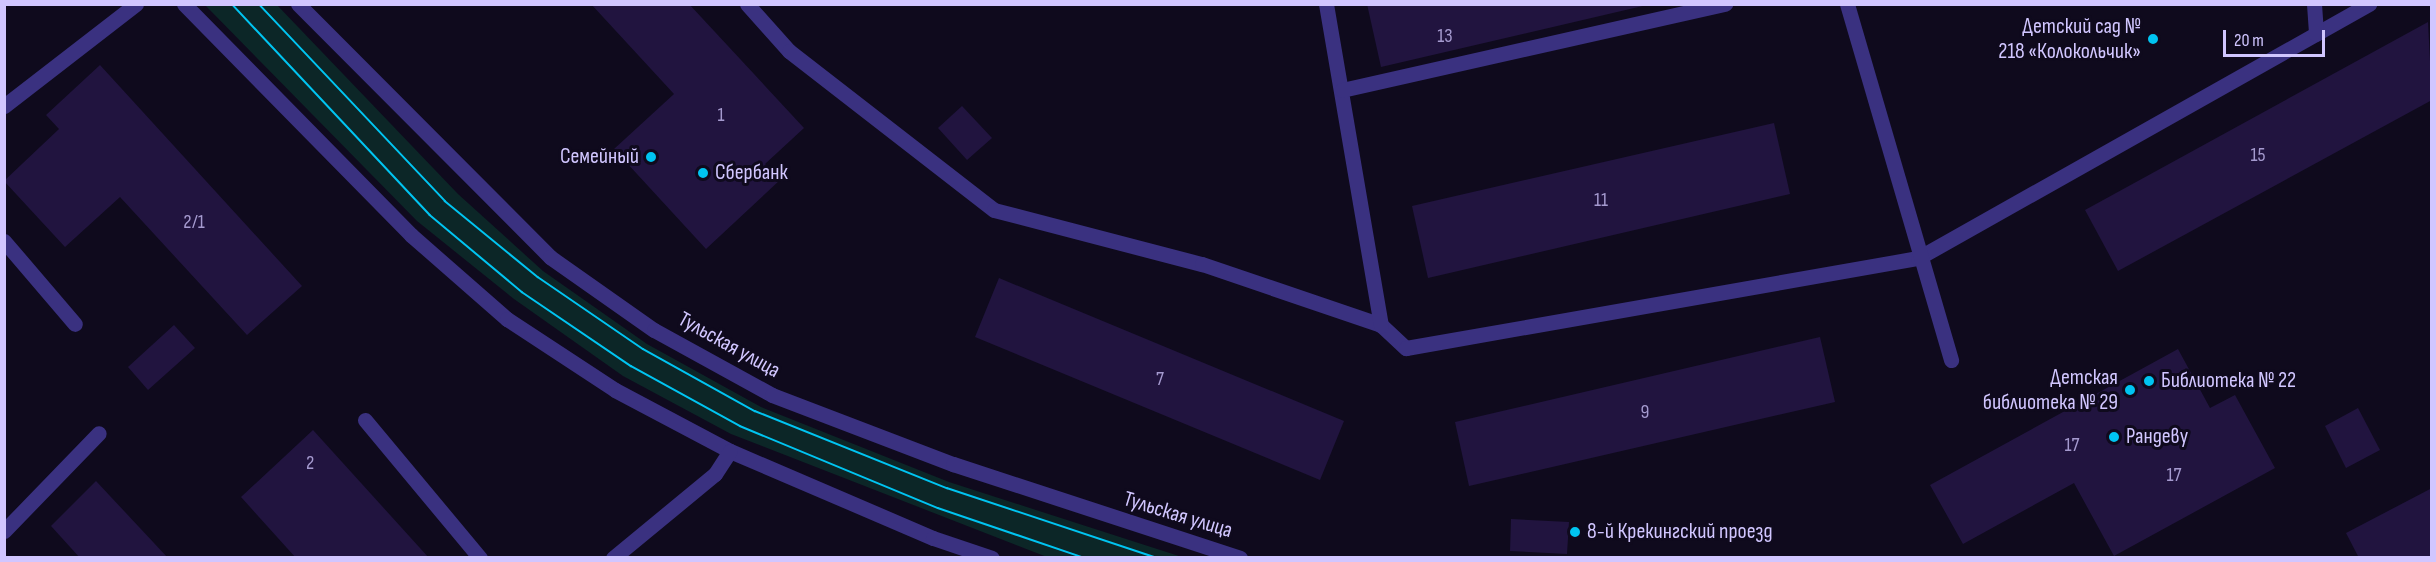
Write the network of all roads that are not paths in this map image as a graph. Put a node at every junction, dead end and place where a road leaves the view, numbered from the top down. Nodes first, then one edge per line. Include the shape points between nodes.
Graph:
1 (136, 4) edge
2 (184, 4) edge
3 (298, 4) edge
4 (747, 4) edge
5 (1326, 4) edge
6 (1725, 4) edge
7 (1847, 4) edge
8 (2314, 4) edge
9 (2369, 4) edge
10 (2316, 34) junction
11 (1342, 90) junction
12 (4, 106) edge
13 (4, 241) edge
14 (1918, 258) junction
15 (75, 324) dead end
16 (1381, 325) junction
17 (1951, 360) dead end
18 (365, 420) dead end
19 (99, 433) dead end
20 (730, 451) junction
21 (4, 531) edge
22 (480, 558) edge
23 (613, 558) edge
24 (992, 558) edge
25 (1240, 558) edge

1 - 12 street
2 - 20 street via 411,235 507,319 615,390
3 - 25 street, Тульская улица via 550,257 654,330 772,395 953,464
4 - 16 street via 789,51 994,210 1202,264
5 - 11 street
6 - 11 street
7 - 14 street
8 - 10 street
9 - 10 street
10 - 14 street
11 - 16 street
13 - 15 street
14 - 16 street via 1416,347 1406,348
14 - 17 street
18 - 22 street
19 - 21 street
20 - 23 street via 715,474
20 - 24 street via 933,538

